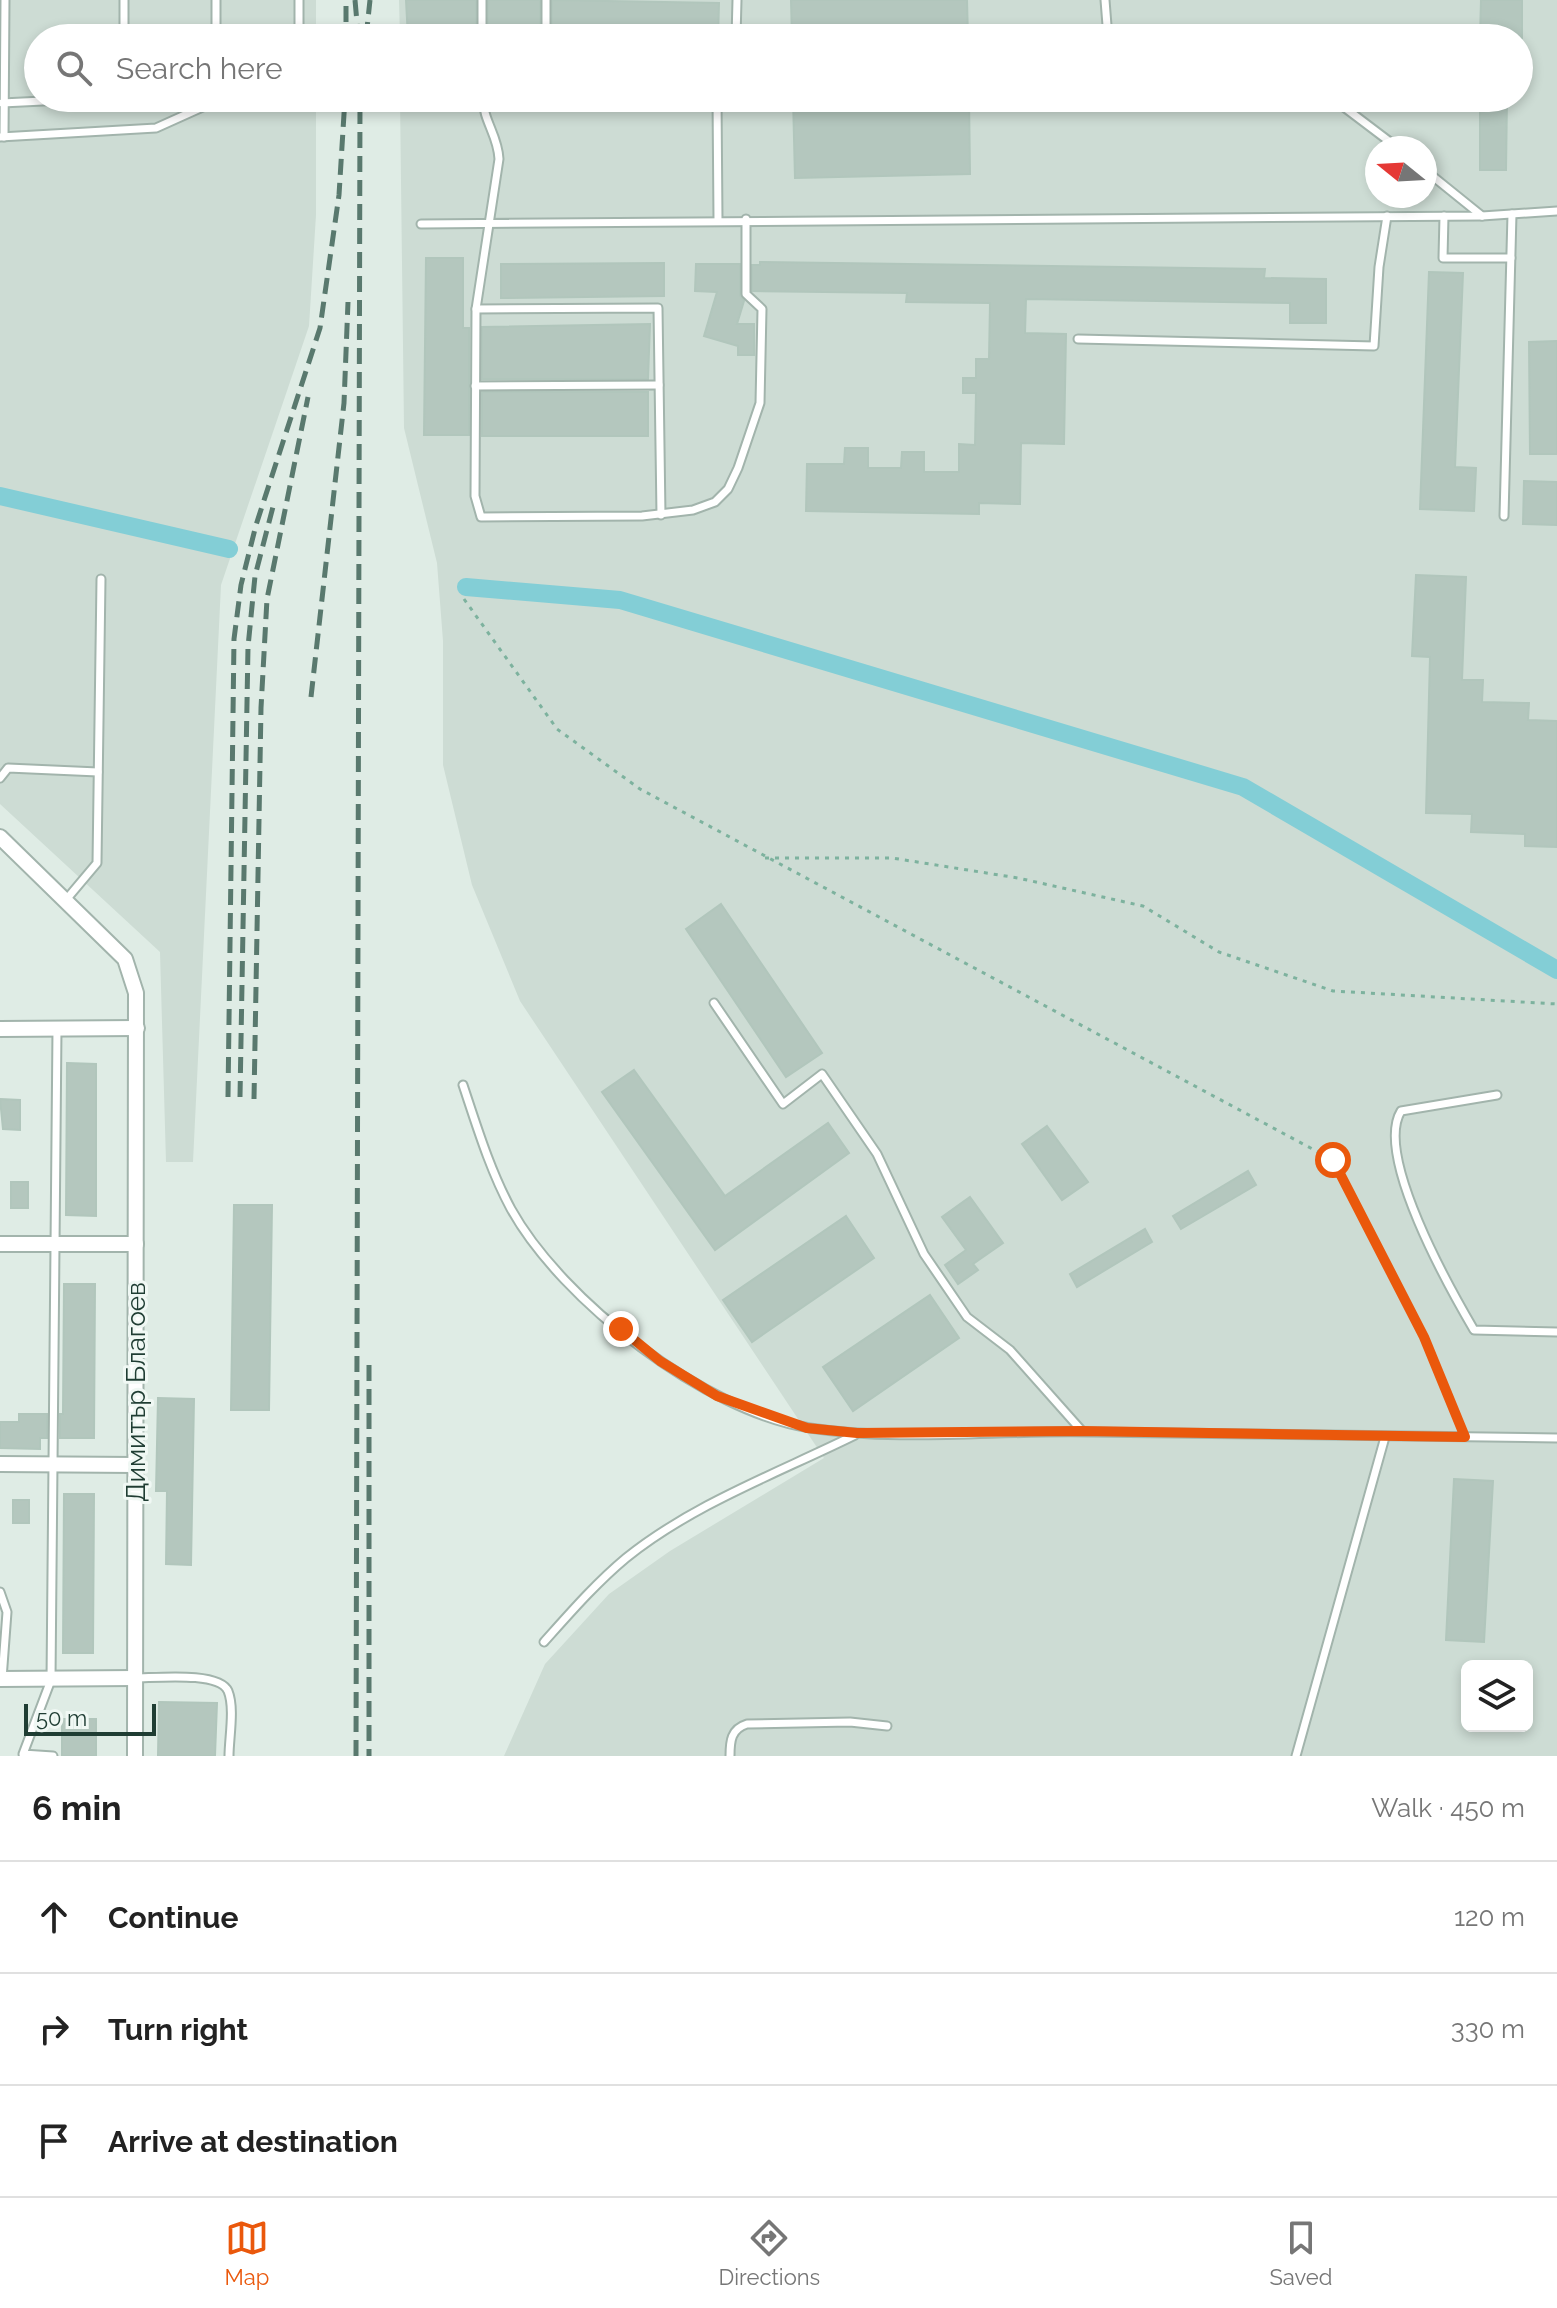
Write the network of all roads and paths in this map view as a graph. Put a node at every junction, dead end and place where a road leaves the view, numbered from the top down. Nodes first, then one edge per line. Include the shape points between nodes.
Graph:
1 (5, 0) edge
2 (124, 0) edge
3 (216, 0) edge
4 (299, 0) edge
5 (482, 0) edge
6 (546, 0) edge
7 (737, 0) edge
8 (1105, 0) edge
9 (124, 24) edge
10 (216, 24) edge
11 (299, 24) edge
12 (482, 24) edge
13 (546, 24) edge
14 (736, 24) edge
15 (1107, 24) edge
16 (24, 102) edge
17 (2, 103) edge
18 (190, 112) edge
19 (483, 112) edge
20 (717, 112) edge
21 (1350, 112) edge
22 (1382, 136) edge
23 (2, 137) edge
24 (1437, 180) edge
25 (1557, 211) edge
26 (1512, 214) junction
27 (1387, 216) junction
28 (1444, 216) junction
29 (1482, 216) junction
30 (746, 219) junction
31 (718, 220) junction
32 (488, 222) junction
33 (421, 224) dead end
34 (1511, 258) junction
35 (476, 309) junction
36 (1078, 339) dead end
37 (659, 385) junction
38 (475, 386) junction
39 (661, 515) junction
40 (1504, 516) dead end
41 (101, 579) dead end
42 (464, 599) dead end
43 (98, 772) junction
44 (0, 778) edge
45 (0, 837) edge
46 (763, 858) junction
47 (65, 901) junction
48 (714, 1003) dead end
49 (1557, 1004) edge
50 (137, 1028) junction
51 (0, 1029) edge
52 (57, 1029) junction
53 (463, 1085) dead end
54 (1497, 1095) dead end
55 (54, 1243) junction
56 (0, 1244) edge
57 (136, 1244) junction
58 (1557, 1332) edge
59 (1082, 1431) junction
60 (857, 1433) junction
61 (1385, 1437) junction
62 (1465, 1437) junction
63 (1557, 1438) edge
64 (0, 1464) edge
65 (53, 1465) junction
66 (135, 1465) junction
67 (0, 1592) edge
68 (544, 1642) dead end
69 (135, 1678) junction
70 (1, 1679) edge
71 (51, 1680) junction
72 (887, 1726) dead end
73 (23, 1755) edge
74 (53, 1756) edge
75 (135, 1756) edge
76 (229, 1756) edge
77 (730, 1756) edge
78 (1296, 1756) edge

1 - 17 lane
2 - 9 lane
3 - 10 lane
4 - 11 lane
5 - 12 lane
6 - 13 lane
7 - 14 lane
8 - 15 lane
16 - 17 lane
17 - 23 lane
18 - 23 lane via 156,128
19 - 32 lane via 498,140 499,159
20 - 31 lane
21 - 22 lane
24 - 29 lane
25 - 26 lane
26 - 29 lane
26 - 34 lane
27 - 28 lane
27 - 30 lane
27 - 36 lane via 1374,346
28 - 29 lane
28 - 34 lane via 1443,258
30 - 31 lane
30 - 39 lane via 746,294 762,309 760,403 728,489 715,502
31 - 32 lane
32 - 33 lane
32 - 35 lane
34 - 40 lane
35 - 37 lane via 658,308
35 - 38 lane
37 - 38 lane
37 - 39 lane
38 - 39 lane via 475,496 481,517
41 - 43 lane
42 - 46 path via 557,729 640,789
43 - 44 lane via 8,768
43 - 47 lane via 97,863
45 - 47 street, Димитър Благоев
46 - 49 path via 892,858 1018,878 1143,906 1219,952 1333,991
46 - 62 path via 1333,1160 1424,1337
47 - 50 street, Димитър Благоев via 125,959 133,976
48 - 59 lane via 783,1104 822,1074 877,1154 924,1254 967,1317 1010,1350
50 - 52 street
50 - 57 street, Димитър Благоев
51 - 52 street
52 - 55 lane
53 - 60 lane via 485,1153 512,1210 580,1295 660,1361 717,1396 807,1428
54 - 58 lane via 1401,1111 1394,1126 1408,1195 1435,1263 1474,1330
55 - 56 street
55 - 57 street
55 - 65 lane
57 - 66 street, Димитър Благоев
59 - 60 lane
59 - 61 lane
60 - 68 lane via 669,1528 626,1558
61 - 62 lane
61 - 78 lane
62 - 63 lane
64 - 65 street
65 - 66 street
65 - 71 lane
66 - 69 street, Димитър Благоев
67 - 70 lane via 7,1612
69 - 71 street
69 - 75 street, Димитър Благоев
69 - 76 lane via 204,1678 221,1684 228,1690
70 - 71 street
71 - 73 lane
72 - 77 lane via 747,1724 732,1735
73 - 74 lane

